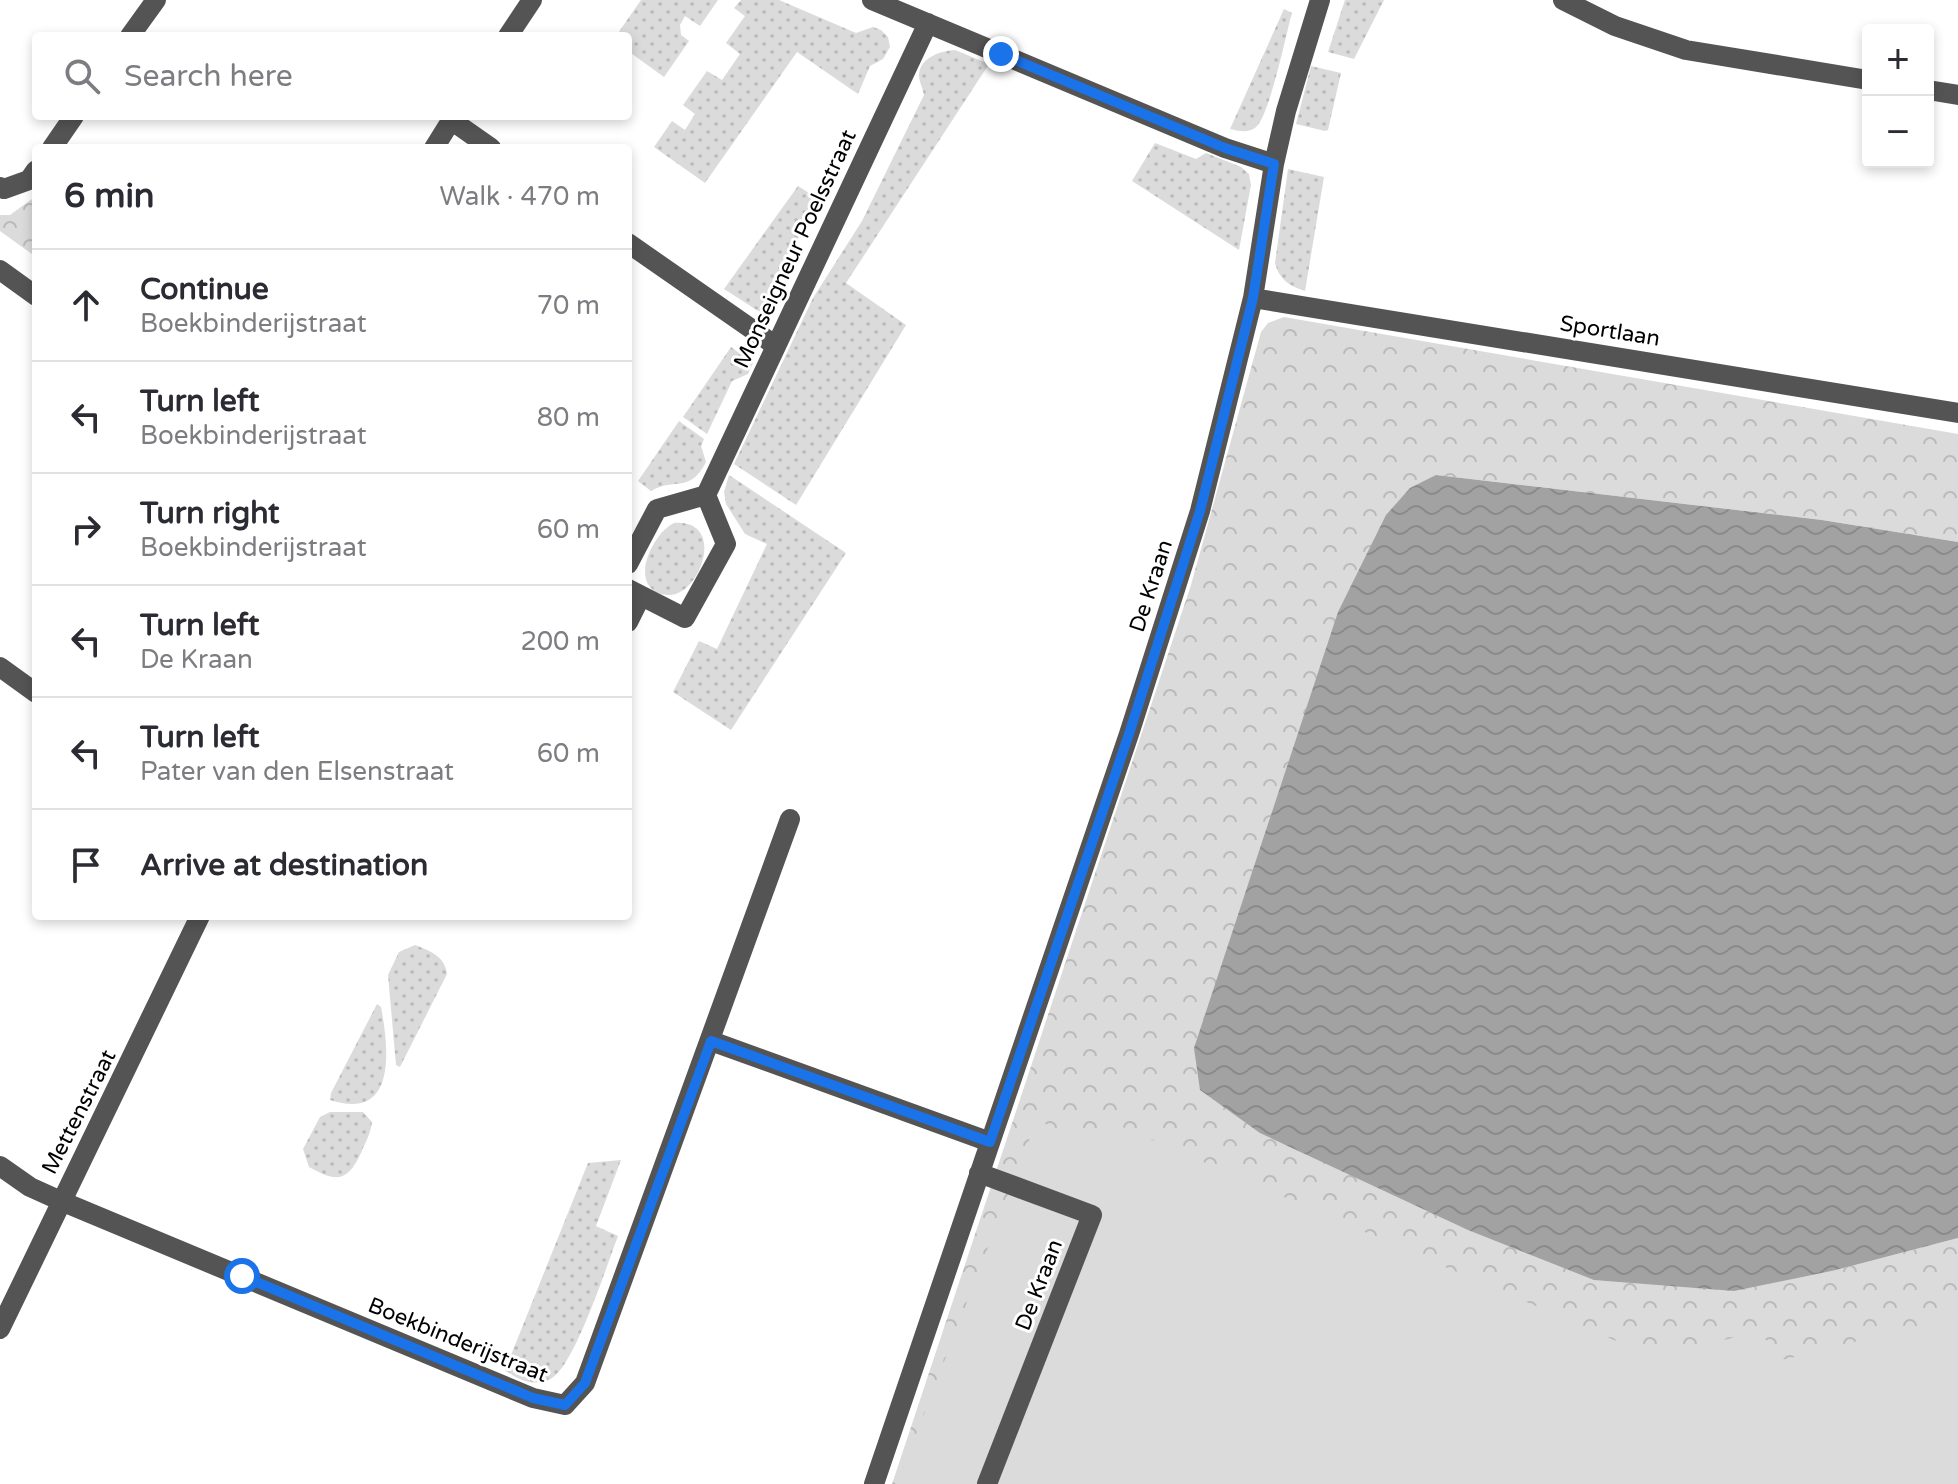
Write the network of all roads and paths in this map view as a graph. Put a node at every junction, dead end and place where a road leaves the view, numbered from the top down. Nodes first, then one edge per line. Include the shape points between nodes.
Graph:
1 (156, 0) edge
2 (532, 0) edge
3 (872, 0) edge
4 (1320, 0) edge
5 (1563, 0) edge
6 (928, 23) junction
7 (133, 32) edge
8 (511, 32) edge
9 (1862, 79) edge
10 (1934, 91) edge
11 (1958, 95) edge
12 (71, 120) edge
13 (451, 120) edge
14 (455, 120) edge
15 (55, 144) edge
16 (436, 144) edge
17 (486, 144) edge
18 (1274, 164) junction
19 (32, 176) edge
20 (1, 191) edge
21 (632, 246) edge
22 (0, 270) edge
23 (32, 293) edge
24 (1253, 298) junction
25 (776, 346) junction
26 (1958, 413) edge
27 (706, 495) junction
28 (632, 556) edge
29 (635, 592) edge
30 (0, 667) edge
31 (32, 690) edge
32 (790, 819) dead end
33 (198, 920) edge
34 (711, 1041) junction
35 (990, 1142) junction
36 (0, 1166) edge
37 (979, 1173) junction
38 (61, 1201) junction
39 (0, 1329) edge
40 (880, 1482) edge
41 (987, 1484) edge

1 - 7 street
2 - 8 street
3 - 6 street
4 - 18 street, De Kraan
5 - 9 street via 1615,26 1686,50
6 - 18 street
6 - 25 street, Monseigneur Poelsstraat
10 - 11 street
12 - 15 street
13 - 16 street
14 - 17 street
18 - 24 street, De Kraan
19 - 20 street
21 - 25 street
22 - 23 street
24 - 26 street, Sportlaan
24 - 35 street, De Kraan via 1200,511
25 - 27 street, Monseigneur Poelsstraat
27 - 28 street via 657,509
27 - 29 street via 726,544 685,618
30 - 31 street
32 - 34 street, Boekbinderijstraat
33 - 38 street, Mettenstraat
34 - 35 street
34 - 38 street, Boekbinderijstraat via 585,1383 565,1405 533,1398
35 - 37 street, De Kraan
36 - 38 street
37 - 40 street, De Kraan
37 - 41 street, De Kraan via 1092,1215
38 - 39 street, Mettenstraat

